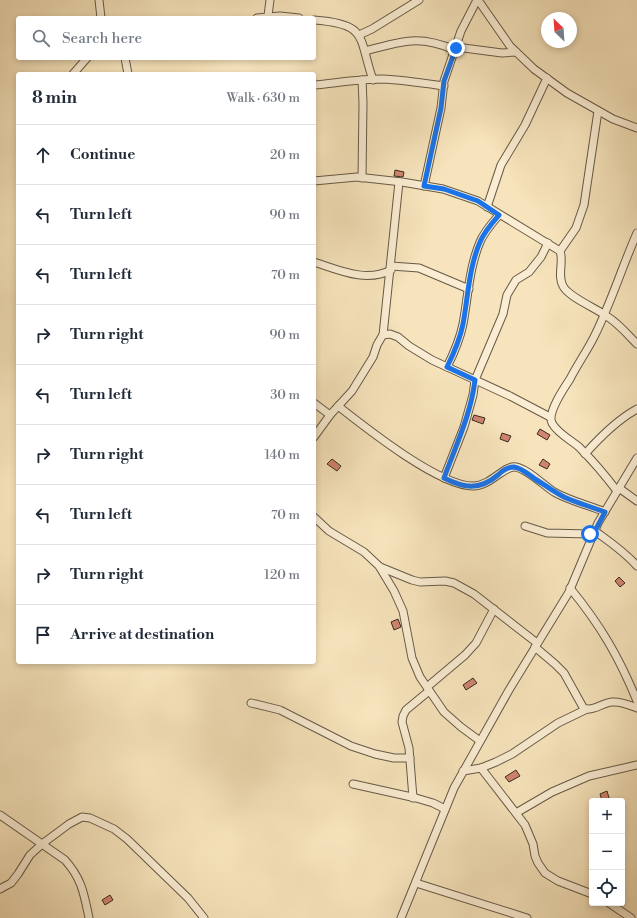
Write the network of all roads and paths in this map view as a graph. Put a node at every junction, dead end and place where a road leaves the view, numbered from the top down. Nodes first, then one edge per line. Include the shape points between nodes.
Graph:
1 (99, 0) edge
2 (270, 0) edge
3 (419, 0) edge
4 (478, 0) edge
5 (101, 16) edge
6 (268, 16) joint
7 (280, 16) edge
8 (316, 20) edge
9 (359, 35) junction
10 (455, 49) junction
11 (365, 50) junction
12 (516, 52) junction
13 (85, 60) edge
14 (125, 60) edge
15 (75, 72) edge
16 (128, 72) edge
17 (547, 78) junction
18 (362, 80) junction
19 (373, 80) junction
20 (316, 85) edge
21 (444, 86) junction
22 (598, 111) junction
23 (637, 128) edge
24 (362, 178) junction
25 (316, 181) edge
26 (399, 182) junction
27 (424, 186) junction
28 (487, 207) junction
29 (499, 215) junction
30 (637, 233) edge
31 (548, 243) junction
32 (560, 251) junction
33 (316, 263) edge
34 (391, 268) junction
35 (469, 289) junction
36 (604, 314) junction
37 (383, 335) junction
38 (637, 344) edge
39 (447, 367) junction
40 (475, 380) junction
41 (316, 404) edge
42 (338, 406) junction
43 (637, 409) edge
44 (330, 415) junction
45 (550, 417) junction
46 (316, 434) edge
47 (585, 454) junction
48 (637, 458) edge
49 (637, 469) edge
50 (628, 471) junction
51 (444, 478) junction
52 (618, 489) junction
53 (637, 501) edge
54 (605, 512) junction
55 (316, 519) edge
56 (525, 526) dead end
57 (595, 531) junction
58 (637, 566) edge
59 (379, 567) junction
60 (570, 588) junction
61 (494, 609) junction
62 (536, 645) junction
63 (428, 689) junction
64 (637, 701) edge
65 (251, 703) dead end
66 (637, 708) edge
67 (587, 709) junction
68 (480, 741) junction
69 (410, 758) junction
70 (637, 765) edge
71 (481, 768) junction
72 (463, 771) junction
73 (352, 784) dead end
74 (413, 798) junction
75 (445, 809) junction
76 (516, 813) junction
77 (0, 815) edge
78 (42, 844) junction
79 (416, 883) junction
80 (0, 889) edge
81 (589, 893) edge
82 (613, 906) edge
83 (89, 918) edge
84 (204, 918) edge
85 (401, 918) edge
86 (527, 918) edge
87 (630, 918) edge

1 - 5 street
2 - 6 street
3 - 9 street
4 - 10 street via 461,31
4 - 12 street
6 - 7 street
8 - 9 street via 344,24 353,28
9 - 11 street
10 - 11 street via 415,40
10 - 12 street
10 - 21 street
11 - 19 street
12 - 17 street
13 - 15 street
14 - 16 street
17 - 22 street
17 - 28 street via 525,125 501,165
18 - 19 street
18 - 20 street
18 - 24 street
19 - 21 street
21 - 27 street
22 - 23 street
22 - 32 street via 584,205 576,228
24 - 25 street
24 - 26 street
26 - 27 street
26 - 34 street
27 - 28 street via 444,189 478,201
28 - 29 street
29 - 31 street
29 - 35 street via 480,242 472,267
30 - 36 street
31 - 32 street
31 - 40 street via 529,272 516,280 507,295 503,314
32 - 36 street via 560,280 564,288
33 - 34 street via 364,276 383,274
34 - 35 street via 419,268
34 - 37 street
35 - 39 street via 458,345
36 - 38 street
36 - 45 street
37 - 39 street via 398,337
37 - 42 street via 352,391
39 - 40 street
40 - 45 street
40 - 51 street via 464,427
41 - 44 street
42 - 44 street
42 - 51 street via 381,439
43 - 47 street via 619,421
44 - 46 street
45 - 47 street via 556,428
47 - 52 street
48 - 50 street
49 - 50 street
50 - 52 street
51 - 54 street via 456,484 478,486 488,483 503,470 515,467 565,497
52 - 53 street
52 - 54 street
54 - 57 street
55 - 59 street via 329,531 364,552
56 - 57 street via 547,533 590,534
57 - 58 street via 615,545
57 - 60 street
59 - 61 street via 420,582 445,580 454,583
59 - 63 street via 403,611 412,658
60 - 62 street
60 - 64 street via 606,635
61 - 62 street
61 - 63 street via 476,643
62 - 67 street via 564,673 580,703
62 - 68 street
63 - 68 street via 444,712
63 - 69 street via 403,716
65 - 69 street via 280,710 351,746 388,757
66 - 67 street via 613,702
67 - 71 street via 558,723 512,754
68 - 72 street
69 - 74 street
70 - 76 street via 589,776 552,792
71 - 72 street
71 - 76 street
72 - 75 street
73 - 74 street
74 - 75 street
75 - 79 street
76 - 81 street via 525,825 538,864 545,873
77 - 78 street
78 - 80 street via 30,855 11,882
78 - 83 street via 64,860 79,878
78 - 84 street via 82,817 102,822 127,839 188,898
79 - 85 street
79 - 86 street
82 - 87 street

